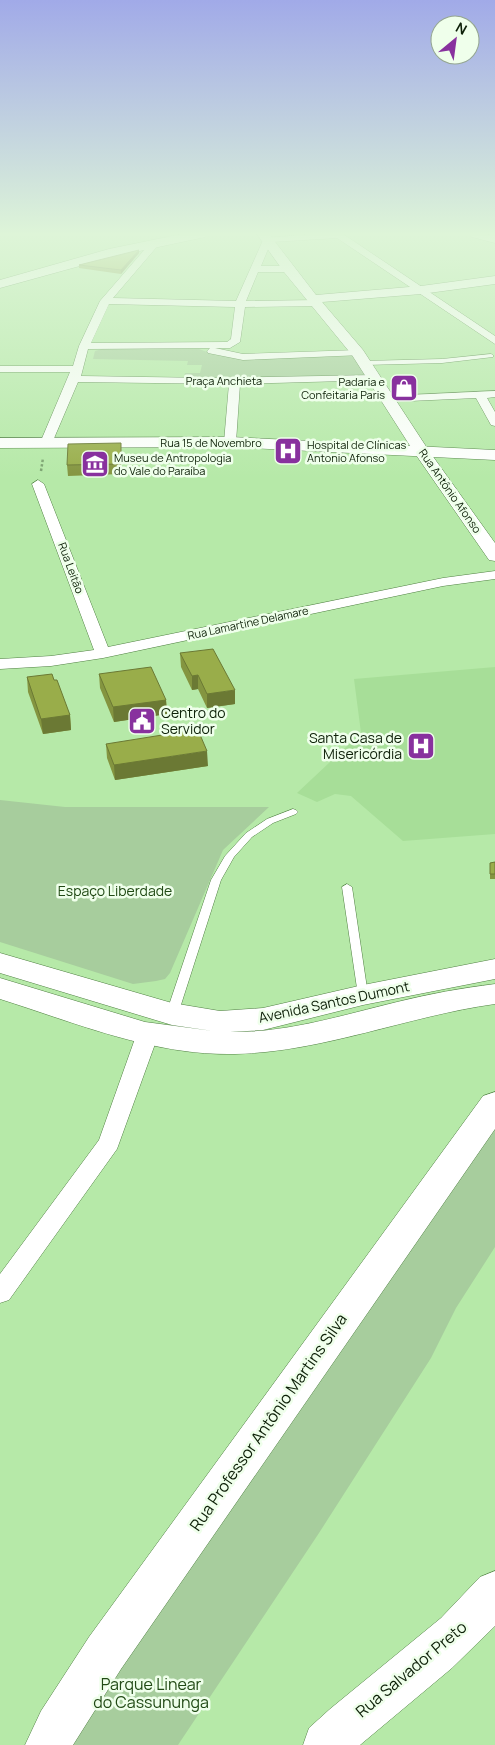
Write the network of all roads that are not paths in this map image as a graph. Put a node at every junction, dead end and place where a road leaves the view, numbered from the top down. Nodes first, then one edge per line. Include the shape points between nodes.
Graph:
1 (98, 315) edge
2 (239, 315) edge
3 (327, 315) edge
4 (458, 315) edge
5 (495, 341) edge
6 (84, 346) junction
7 (200, 346) junction
8 (491, 356) dead end
9 (361, 358) junction
10 (0, 369) edge
11 (75, 374) junction
12 (375, 378) junction
13 (235, 381) junction
14 (479, 394) junction
15 (495, 394) edge
16 (387, 399) junction
17 (495, 422) edge
18 (0, 442) edge
19 (230, 442) junction
20 (46, 443) junction
21 (422, 452) junction
22 (495, 455) edge
23 (38, 484) road end
24 (495, 556) edge
25 (495, 575) edge
26 (103, 653) junction
27 (0, 664) edge
28 (293, 812) dead end
29 (347, 887) dead end
30 (0, 963) edge
31 (495, 969) edge
32 (0, 988) edge
33 (495, 994) edge
34 (363, 995) junction
35 (172, 1014) junction
36 (148, 1033) junction
37 (495, 1104) edge
38 (0, 1293) edge
39 (495, 1592) edge
40 (48, 1745) edge
41 (326, 1745) edge

1 - 6 street
2 - 7 street via 236,340 230,345
3 - 9 street, Rua Antônio Afonso
4 - 5 street
6 - 7 street
6 - 11 street
7 - 9 street via 217,353 243,357
8 - 9 lane via 442,361
9 - 12 street, Rua Antônio Afonso
10 - 11 street
11 - 13 street, Praça Anchieta
11 - 20 street
12 - 13 street, Praça Anchieta
12 - 16 street, Rua Antônio Afonso
13 - 19 street
14 - 15 street
14 - 16 street
14 - 17 street
16 - 21 street, Rua Antônio Afonso
18 - 20 main road, Rua 15 de Novembro
19 - 20 main road, Rua 15 de Novembro
19 - 21 main road, Rua 15 de Novembro
21 - 22 main road, Rua 15 de Novembro
21 - 24 street, Rua Antônio Afonso
23 - 26 street, Rua Leitão
25 - 26 street, Rua Lamartine Delamare via 443,582
26 - 27 street, Rua Lamartine Delamare
28 - 35 lane via 270,821 249,835 230,856 216,880
29 - 34 lane
30 - 35 main road, Avenida Santos Dumont
31 - 34 main road, Avenida Santos Dumont
32 - 36 main road, Avenida Santos Dumont
33 - 36 main road, Avenida Santos Dumont via 379,1016 304,1035 236,1043 192,1042
34 - 35 main road, Avenida Santos Dumont via 263,1019 220,1022
36 - 38 street via 109,1143
37 - 40 main road, Rua Professor Antônio Martins Silva via 105,1653
39 - 41 main road, Rua Salvador Preto via 452,1638

